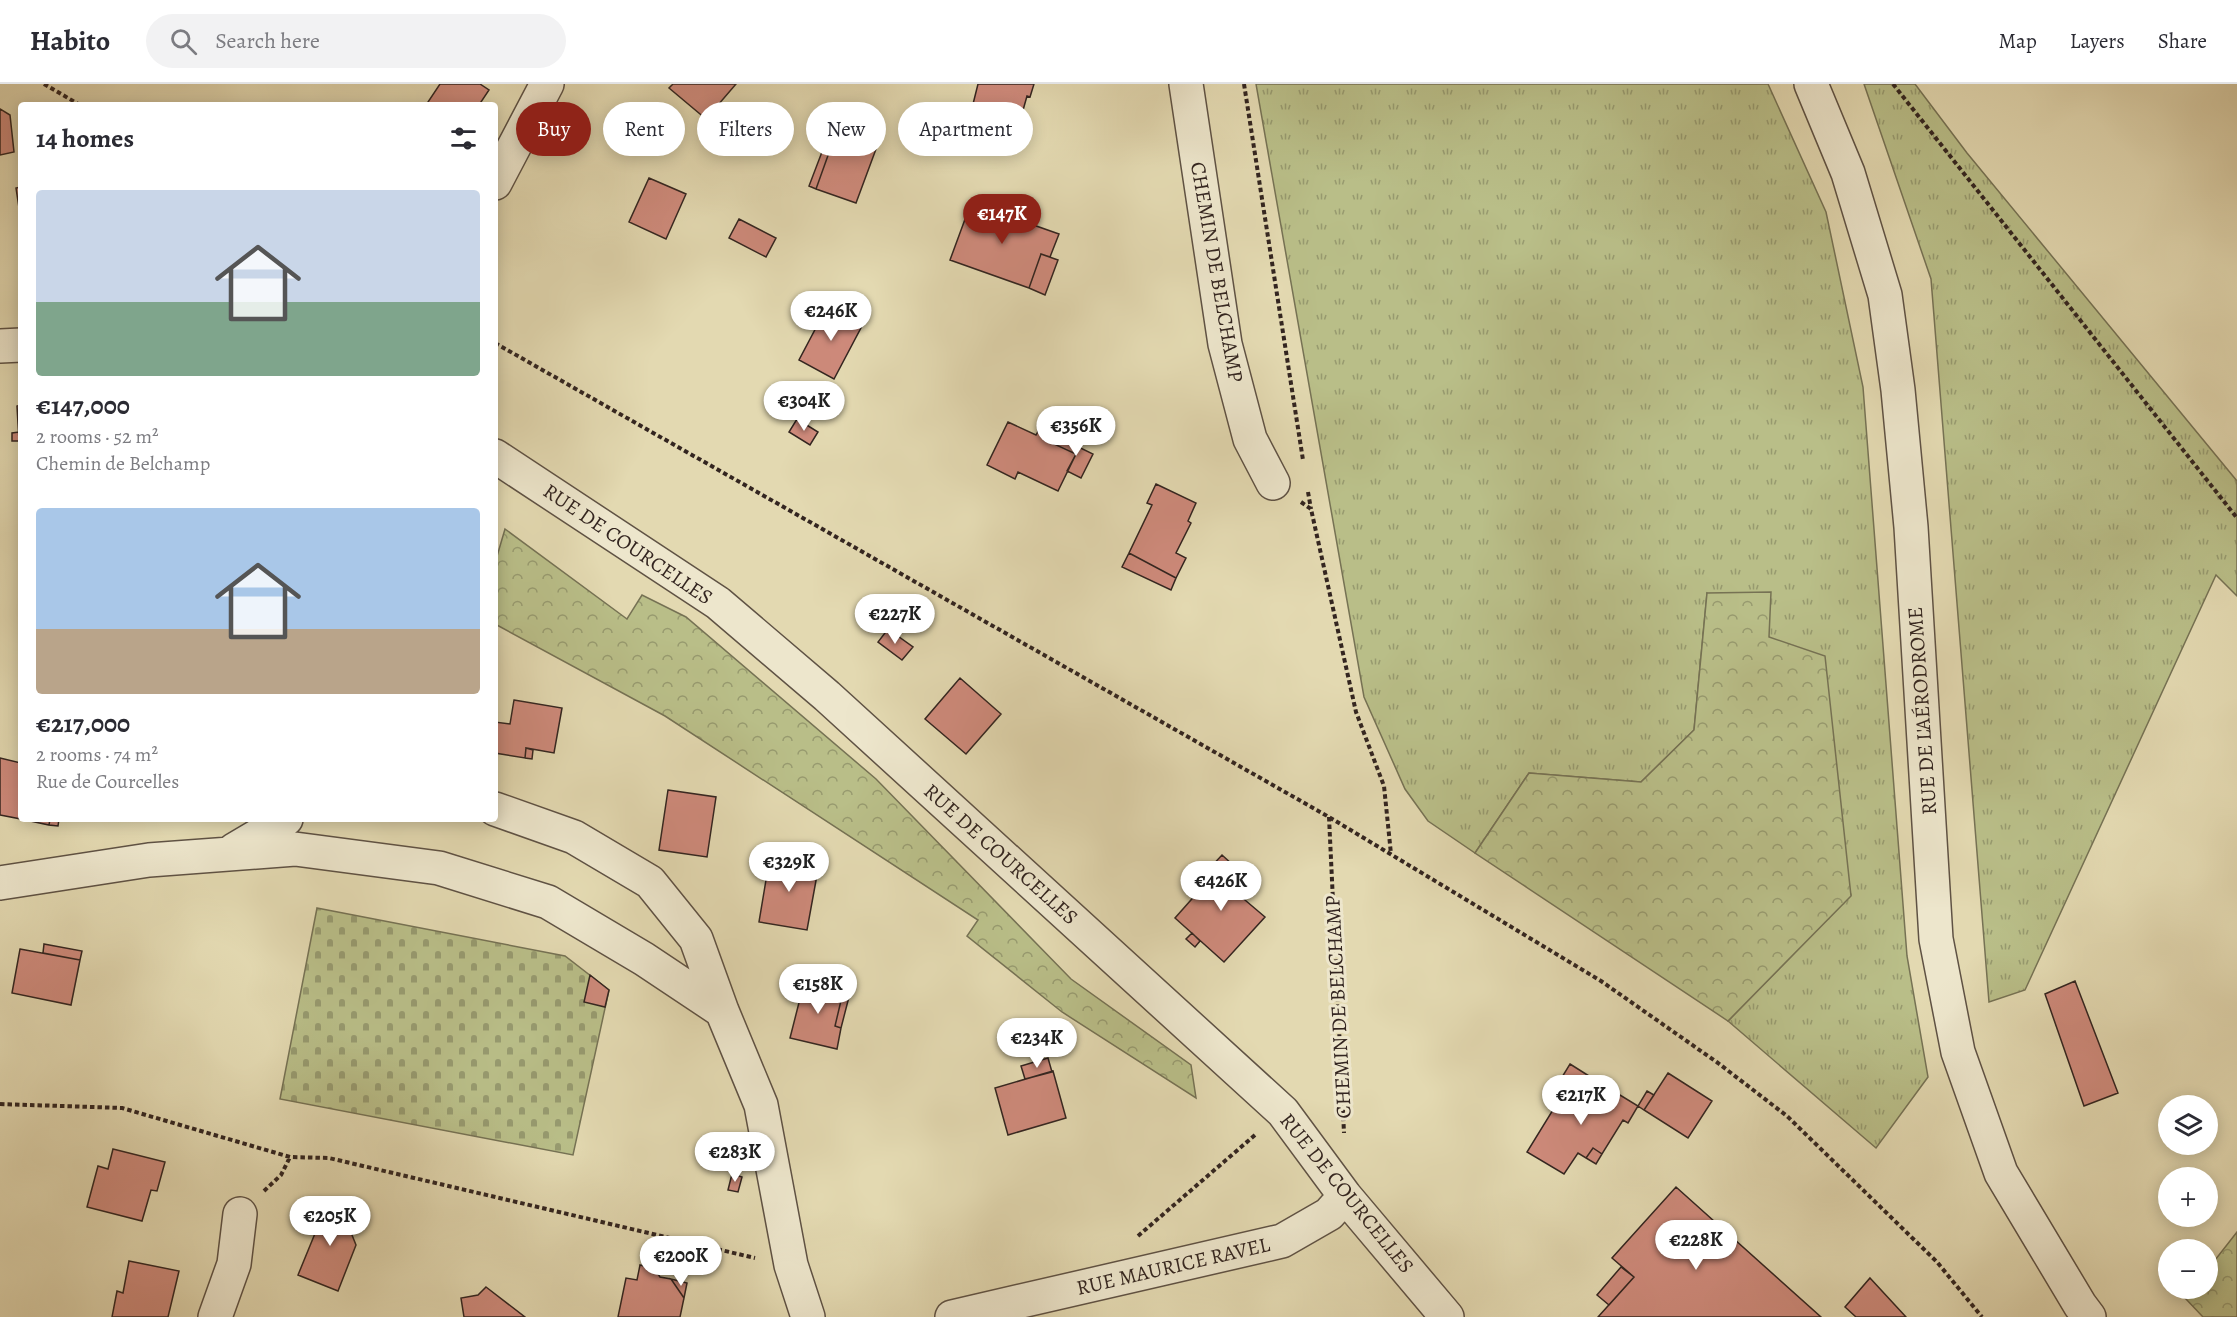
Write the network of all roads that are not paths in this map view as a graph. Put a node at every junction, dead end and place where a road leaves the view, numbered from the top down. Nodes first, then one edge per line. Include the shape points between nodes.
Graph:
1 (547, 84) edge
2 (1186, 84) edge
3 (1811, 84) edge
4 (498, 177) edge
5 (18, 345) edge
6 (0, 346) edge
7 (498, 458) edge
8 (1273, 483) road end
9 (498, 810) edge
10 (281, 822) edge
11 (227, 854) junction
12 (0, 883) edge
13 (722, 1011) junction
14 (1346, 1196) junction
15 (240, 1214) road end
16 (215, 1317) edge
17 (808, 1317) edge
18 (952, 1317) edge
19 (1447, 1317) edge
20 (2089, 1317) edge

1 - 4 street
2 - 8 street, CHEMIN DE BELCHAMP via 1224,344 1250,439
3 - 20 street, RUE DE L'AÉRODROME via 1848,173 1885,294 1911,527 1936,939 1958,1052 2001,1173
5 - 6 street
7 - 14 street, RUE DE COURCELLES via 718,603 827,696 1283,1112
9 - 13 street via 574,837 650,882 696,939
10 - 11 street
11 - 12 street via 149,860
11 - 13 street via 295,849 439,868 548,902 644,958
13 - 17 street via 761,1105 791,1265
14 - 18 street, RUE MAURICE RAVEL via 1329,1214 1282,1241
14 - 19 street, RUE DE COURCELLES
15 - 16 street via 234,1263

